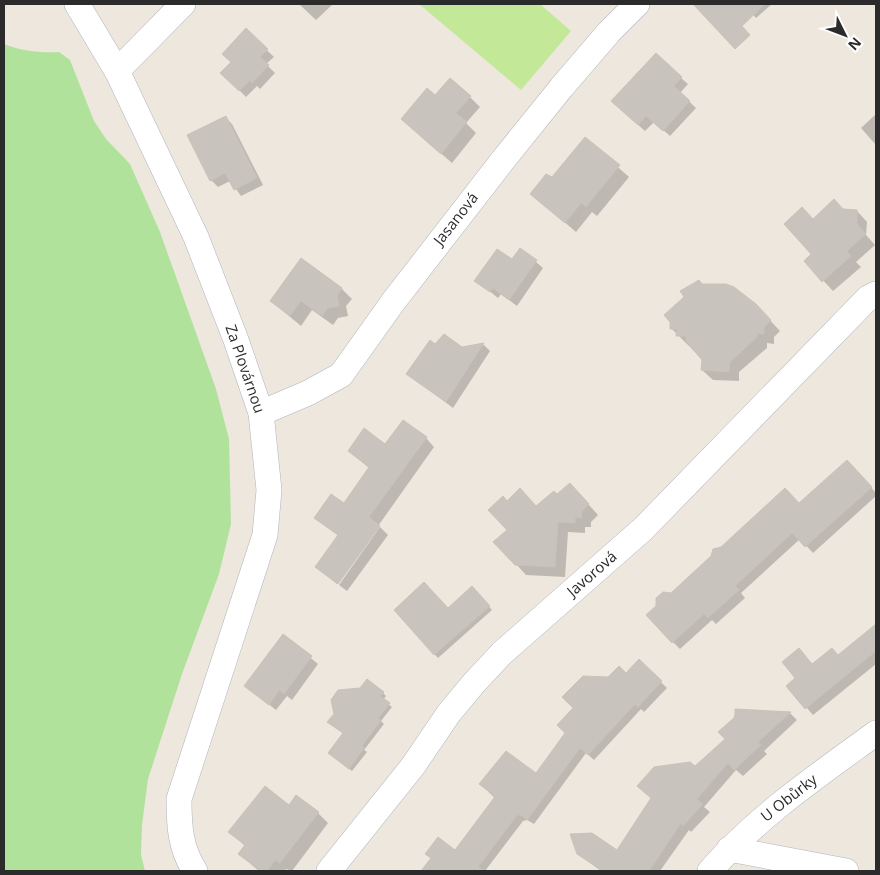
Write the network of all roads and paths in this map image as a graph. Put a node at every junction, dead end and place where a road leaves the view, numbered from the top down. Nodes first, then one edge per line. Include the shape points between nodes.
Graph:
1 (77, 4) edge
2 (183, 4) edge
3 (637, 4) edge
4 (117, 71) junction
5 (876, 294) edge
6 (261, 413) junction
7 (876, 732) edge
8 (729, 849) junction
9 (195, 871) edge
10 (329, 871) edge
11 (710, 871) edge
12 (846, 871) edge

1 - 4 street, Za Plovárnou
2 - 4 street
3 - 6 street, Jasanová via 609,32 502,160 341,375
4 - 6 street, Za Plovárnou via 196,237
5 - 10 street, Javorová via 868,298 643,529 502,653 474,682 413,766
6 - 9 street, Za Plovárnou via 269,490 265,535 179,799 179,827 186,857
7 - 8 street, U Obůrky via 774,807
8 - 11 street, U Obůrky
8 - 12 street

